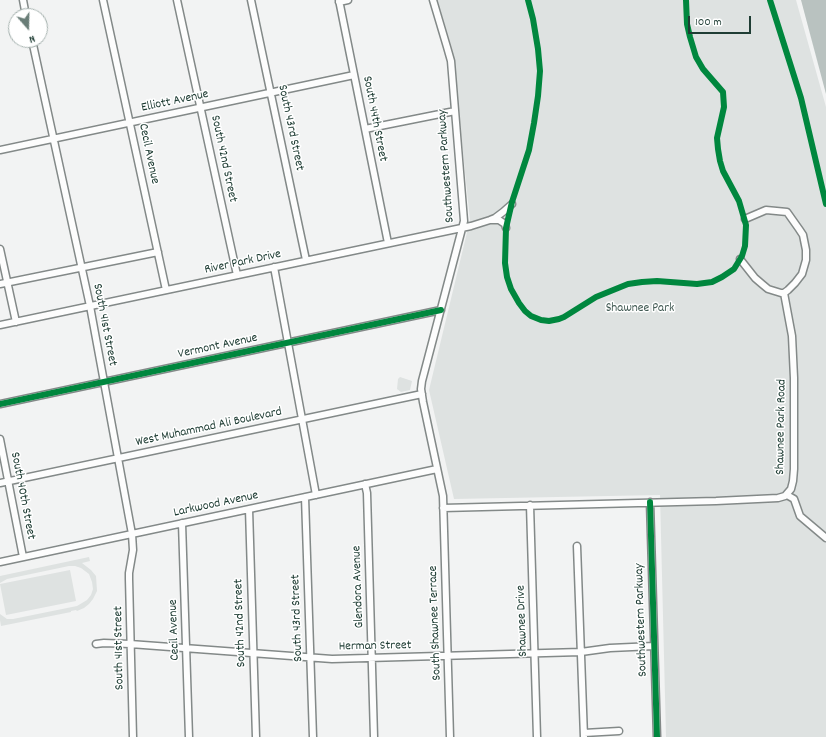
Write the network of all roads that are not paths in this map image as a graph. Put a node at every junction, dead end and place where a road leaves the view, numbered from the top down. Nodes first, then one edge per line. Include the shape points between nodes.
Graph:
1 (102, 0) edge
2 (177, 0) edge
3 (251, 0) edge
4 (348, 0) edge
5 (433, 0) edge
6 (339, 1) edge
7 (34, 48) edge
8 (354, 75) junction
9 (271, 93) junction
10 (200, 108) junction
11 (455, 111) junction
12 (129, 122) junction
13 (365, 129) junction
14 (53, 139) junction
15 (0, 150) edge
16 (512, 204) dead end
17 (744, 219) dead end
18 (490, 220) junction
19 (462, 228) junction
20 (506, 228) dead end
21 (388, 243) junction
22 (0, 249) edge
23 (158, 252) junction
24 (740, 259) dead end
25 (306, 260) junction
26 (81, 267) junction
27 (274, 267) junction
28 (237, 275) junction
29 (7, 282) junction
30 (0, 284) edge
31 (166, 290) junction
32 (784, 292) junction
33 (90, 306) junction
34 (441, 310) junction
35 (16, 322) junction
36 (0, 325) edge
37 (288, 343) junction
38 (104, 382) junction
39 (422, 394) junction
40 (0, 404) edge
41 (302, 419) junction
42 (0, 439) edge
43 (118, 458) junction
44 (437, 469) junction
45 (8, 481) junction
46 (0, 483) edge
47 (365, 484) junction
48 (316, 495) junction
49 (787, 495) junction
50 (306, 497) junction
51 (650, 502) junction
52 (530, 505) junction
53 (443, 508) junction
54 (249, 509) junction
55 (182, 523) junction
56 (132, 534) junction
57 (826, 538) edge
58 (577, 546) dead end
59 (22, 557) junction
60 (0, 562) edge
61 (96, 644) dead end
62 (130, 644) junction
63 (654, 646) junction
64 (186, 648) junction
65 (581, 652) junction
66 (254, 653) junction
67 (534, 653) junction
68 (448, 656) junction
69 (310, 657) junction
70 (372, 658) junction
71 (619, 731) dead end
72 (584, 735) edge
73 (133, 737) edge
74 (189, 737) edge
75 (256, 737) edge
76 (313, 737) edge
77 (374, 737) edge
78 (450, 737) edge
79 (537, 737) edge
80 (657, 737) edge

1 - 12 street, Cecil Avenue
2 - 10 street, South 42nd Street
3 - 9 street, South 43rd Street
4 - 6 street
5 - 11 street, Southwestern Parkway via 450,61
6 - 8 street, South 44th Street
7 - 14 street, South 41st Street
8 - 9 street, Elliott Avenue
8 - 13 street, South 44th Street
9 - 10 street, Elliott Avenue
9 - 25 street, South 43rd Street
10 - 12 street, Elliott Avenue
10 - 28 street, South 42nd Street
11 - 13 street
11 - 19 street, Southwestern Parkway via 464,221
12 - 14 street, Elliott Avenue
12 - 23 street, Cecil Avenue
13 - 21 street, South 44th Street
14 - 15 street, Elliott Avenue
14 - 26 street, South 41st Street
16 - 18 street, River Park Drive
17 - 32 street via 766,210 787,212 799,229 806,250 805,266 795,283
18 - 19 street, River Park Drive
18 - 20 street via 499,220
19 - 21 street, River Park Drive
19 - 34 street, Southwestern Parkway
21 - 25 street, River Park Drive
22 - 29 street
23 - 26 street
23 - 31 street, Cecil Avenue
24 - 32 street via 762,284 777,292
25 - 27 street, River Park Drive
26 - 29 street
26 - 33 street, South 41st Street
27 - 28 street, River Park Drive
27 - 37 street
28 - 31 street, River Park Drive
29 - 30 street
29 - 35 street
31 - 33 street, River Park Drive
32 - 49 street, Shawnee Park Road via 792,336 794,378 794,469 792,485
33 - 35 street, River Park Drive
33 - 38 street, South 41st Street
34 - 37 street, Vermont Avenue
34 - 39 street, Southwestern Parkway via 422,381
35 - 36 street, River Park Drive
37 - 38 street, Vermont Avenue
37 - 41 street
38 - 40 street, Vermont Avenue
38 - 43 street, South 41st Street
39 - 41 street, West Muhammad Ali Boulevard
39 - 44 street, Southwestern Parkway
41 - 43 street, West Muhammad Ali Boulevard
41 - 48 street
42 - 45 street, South 40th Street
43 - 45 street, West Muhammad Ali Boulevard
43 - 56 street, South 41st Street
44 - 47 street, Larkwood Avenue
44 - 53 street, Southwestern Parkway
45 - 46 street, West Muhammad Ali Boulevard
45 - 59 street, South 40th Street
47 - 48 street, Larkwood Avenue
47 - 70 street, Glendora Avenue
48 - 50 street, Larkwood Avenue
49 - 51 street, Shawnee Park Road via 778,498
49 - 57 street via 794,499 800,516
50 - 54 street, Larkwood Avenue
50 - 69 street, South 43rd Street
51 - 52 street
51 - 63 street, Southwestern Parkway
52 - 53 street
52 - 67 street, Shawnee Drive
53 - 68 street, South Shawnee Terrace
54 - 55 street, Larkwood Avenue
54 - 66 street, South 42nd Street
55 - 56 street, Larkwood Avenue
55 - 64 street, Cecil Avenue
56 - 59 street, Larkwood Avenue
56 - 62 street, South 41st Street via 133,550 129,573
58 - 65 street
59 - 60 street, Larkwood Avenue
61 - 62 street, Herman Street
62 - 64 street, Herman Street
62 - 73 street, South 41st Street
63 - 65 street, Herman Street
63 - 80 street, Southwestern Parkway
64 - 66 street, Herman Street
64 - 74 street, Cecil Avenue
65 - 67 street, Herman Street
65 - 72 street
66 - 69 street, Herman Street
66 - 75 street, South 42nd Street
67 - 68 street, Herman Street
67 - 79 street, Shawnee Drive
68 - 70 street, Herman Street
68 - 78 street, South Shawnee Terrace
69 - 70 street, Herman Street
69 - 76 street, South 43rd Street
70 - 77 street, Glendora Avenue
71 - 72 street

